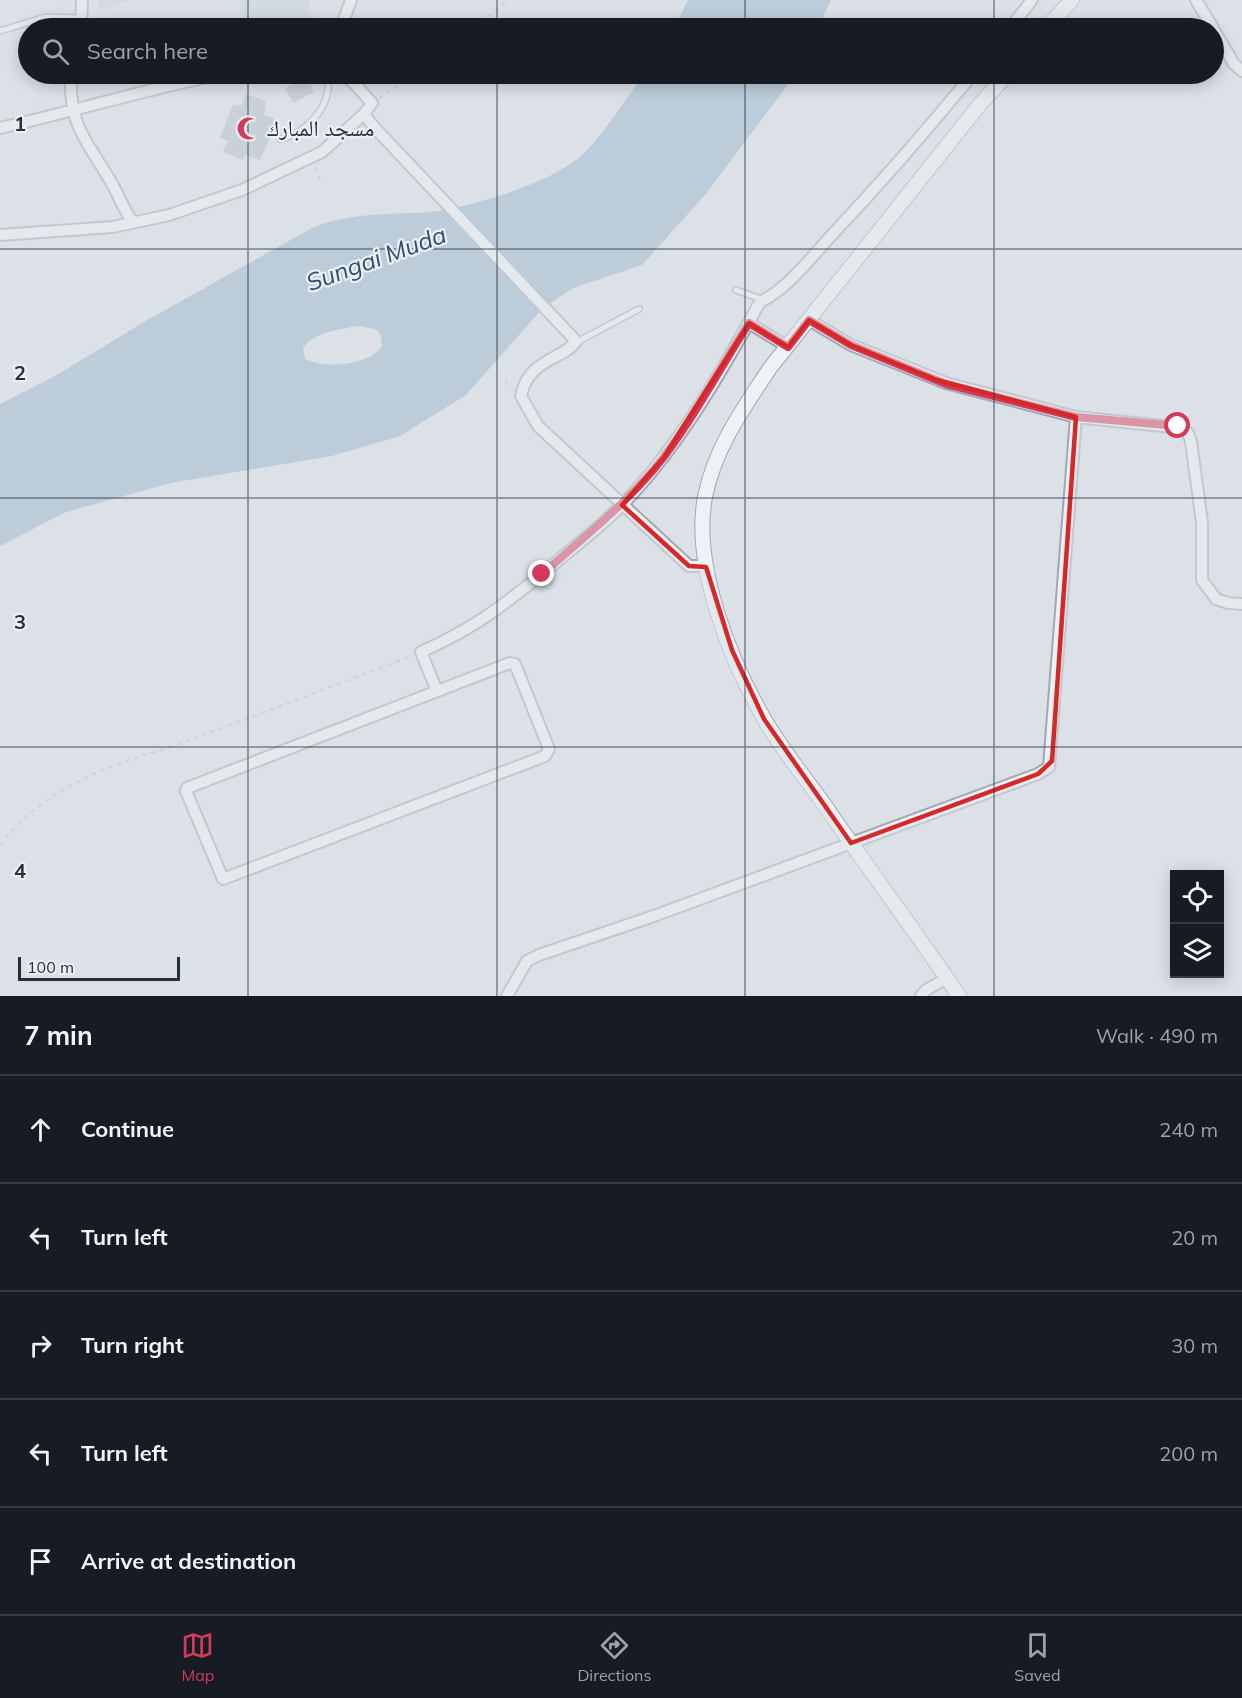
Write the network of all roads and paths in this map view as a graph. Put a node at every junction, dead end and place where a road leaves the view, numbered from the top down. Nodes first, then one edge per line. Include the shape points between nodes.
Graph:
1 (82, 0) edge
2 (351, 0) edge
3 (508, 0) edge
4 (1032, 0) edge
5 (1072, 0) edge
6 (1196, 0) edge
7 (81, 18) edge
8 (345, 18) edge
9 (486, 18) edge
10 (1018, 18) edge
11 (1055, 18) edge
12 (1207, 18) edge
13 (18, 26) edge
14 (0, 32) edge
15 (1224, 47) edge
16 (1242, 71) edge
17 (72, 84) edge
18 (174, 84) edge
19 (328, 84) edge
20 (355, 84) edge
21 (399, 84) edge
22 (964, 84) edge
23 (1000, 84) edge
24 (372, 103) junction
25 (73, 111) junction
26 (364, 114) junction
27 (0, 128) edge
28 (280, 139) dead end
29 (316, 155) junction
30 (321, 184) dead end
31 (133, 222) junction
32 (0, 235) edge
33 (736, 290) dead end
34 (765, 300) junction
35 (639, 309) dead end
36 (809, 320) junction
37 (749, 323) junction
38 (577, 342) junction
39 (788, 347) junction
40 (1076, 417) junction
41 (622, 505) junction
42 (705, 566) junction
43 (1242, 604) edge
44 (421, 652) junction
45 (437, 691) junction
46 (850, 843) junction
47 (0, 845) edge
48 (947, 978) junction
49 (507, 996) edge
50 (921, 996) edge
51 (959, 996) edge

1 - 7 street
2 - 8 street
3 - 9 path
4 - 10 street
5 - 11 street
6 - 12 street
13 - 14 lane
15 - 16 street
17 - 25 street
18 - 25 street
19 - 28 lane via 318,114 302,129
20 - 24 street
21 - 24 path
22 - 34 street via 870,195
23 - 36 street
24 - 26 street
25 - 27 street
25 - 31 street via 83,139
26 - 29 street
26 - 38 street
29 - 30 path via 316,176
29 - 31 street via 242,190 169,215
31 - 32 street
33 - 34 lane
34 - 37 street
35 - 38 lane
36 - 39 street
36 - 40 street via 851,345 937,380
37 - 39 street
37 - 41 street via 663,457
38 - 41 street via 532,373 521,396 538,426
39 - 42 street via 745,404 724,440 705,497
40 - 43 street via 1174,425 1188,433 1202,522 1202,580 1216,598
40 - 46 street via 1049,767
41 - 42 street via 689,566
41 - 44 street via 495,612
42 - 46 street via 732,650 764,719
44 - 45 street
44 - 47 path via 177,746 84,777 36,807
45 - 45 street via 515,664 548,753 222,879 187,788
46 - 48 street
46 - 49 street via 539,955 527,961
48 - 50 street
48 - 51 street

